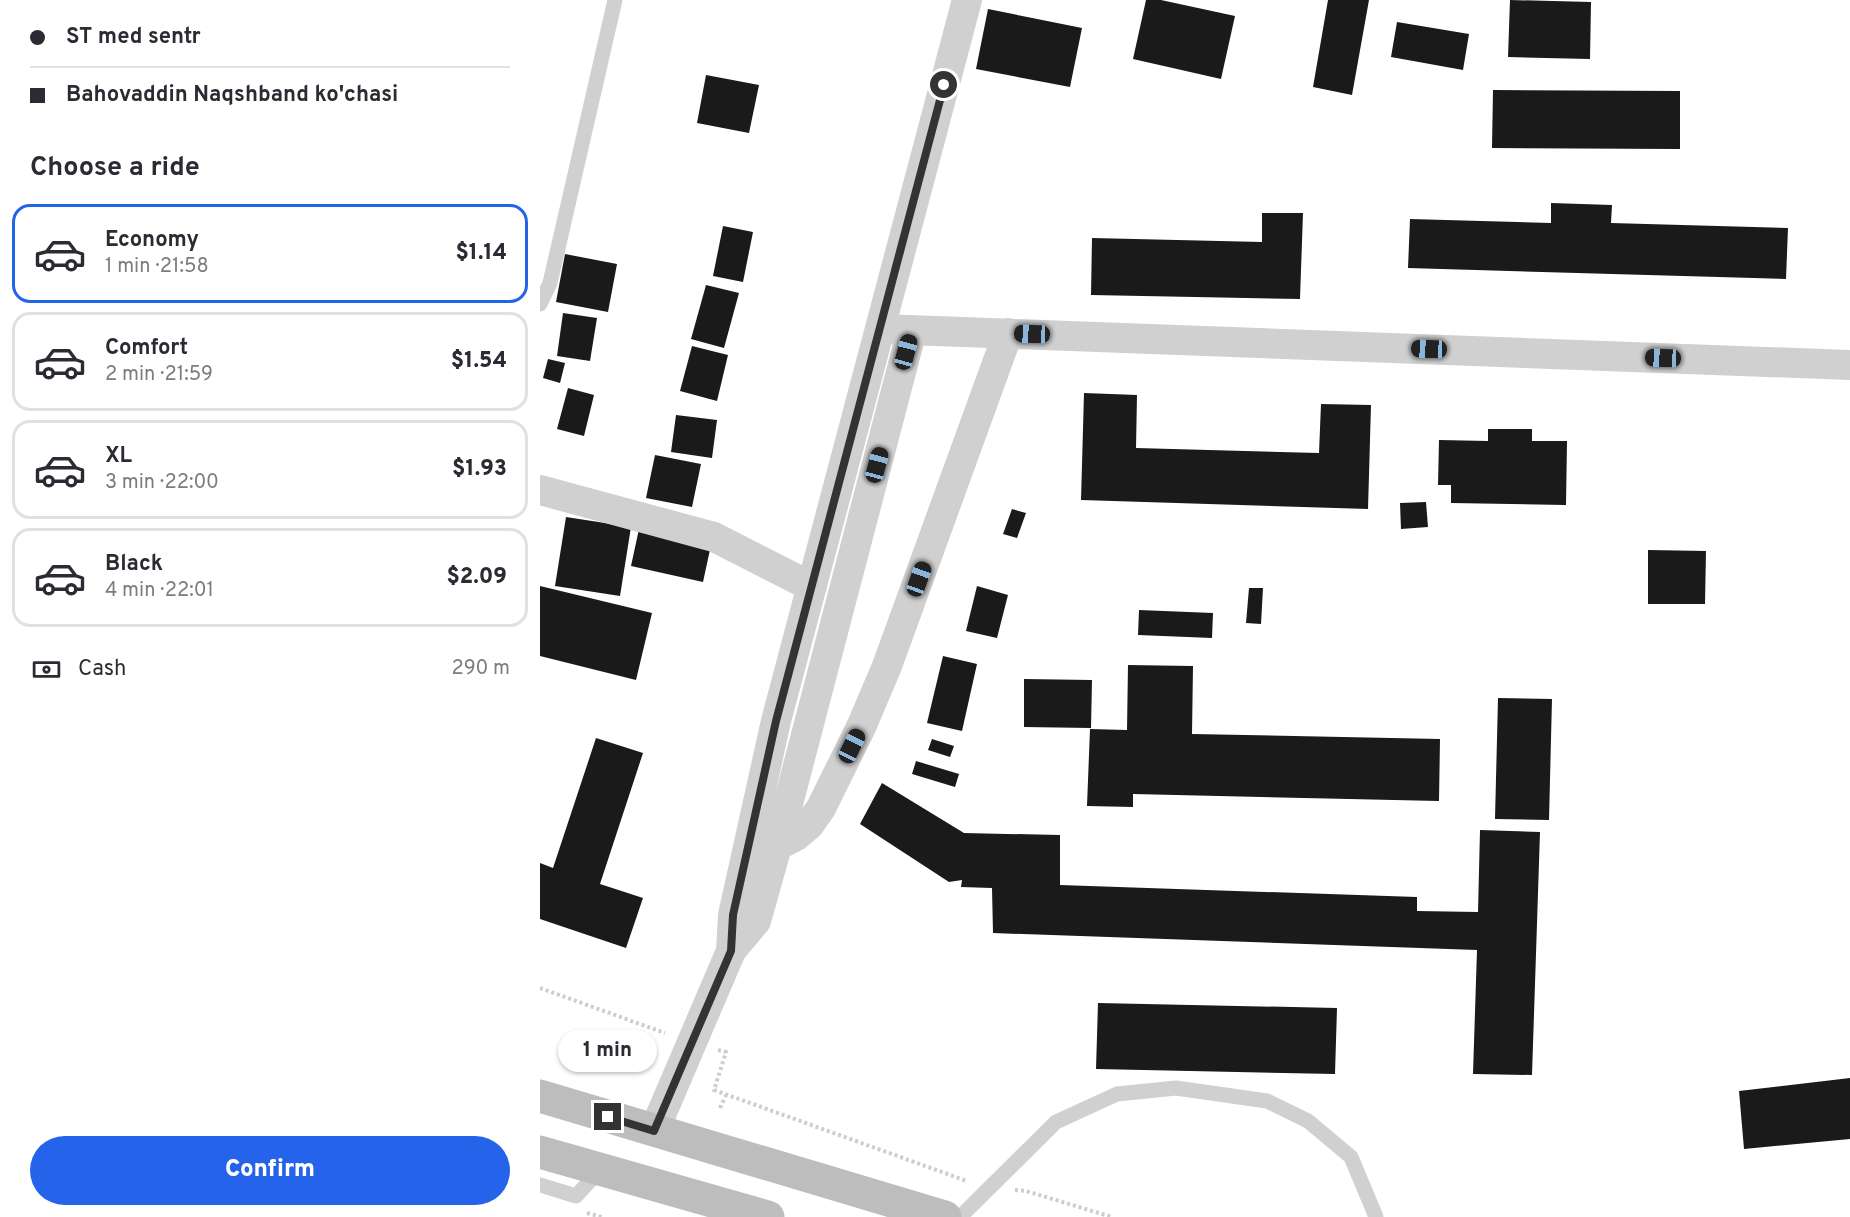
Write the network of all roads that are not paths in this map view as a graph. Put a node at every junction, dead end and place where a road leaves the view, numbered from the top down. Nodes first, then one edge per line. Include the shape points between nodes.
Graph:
1 (615, 0) edge
2 (967, 0) edge
3 (540, 304) edge
4 (881, 329) junction
5 (912, 330) junction
6 (1008, 333) junction
7 (1850, 364) edge
8 (540, 490) edge
9 (812, 587) junction
10 (777, 846) junction
11 (731, 951) junction
12 (540, 1096) edge
13 (654, 1131) junction
14 (540, 1152) edge
15 (600, 1170) junction
16 (540, 1185) edge
17 (768, 1217) edge
18 (945, 1217) edge
19 (960, 1217) edge
20 (1376, 1217) edge

1 - 3 lane via 550,283
2 - 4 street
4 - 5 street
4 - 9 street
5 - 6 street
5 - 10 street
6 - 7 street
6 - 10 street via 862,725 821,808 809,825
8 - 9 street via 714,537
9 - 11 street via 776,721 735,903
10 - 11 street via 756,921
11 - 13 street
12 - 13 main road
13 - 18 main road
14 - 15 main road
15 - 16 lane via 576,1196
15 - 17 main road
19 - 20 lane via 1056,1122 1117,1094 1176,1088 1267,1101 1308,1121 1351,1157

